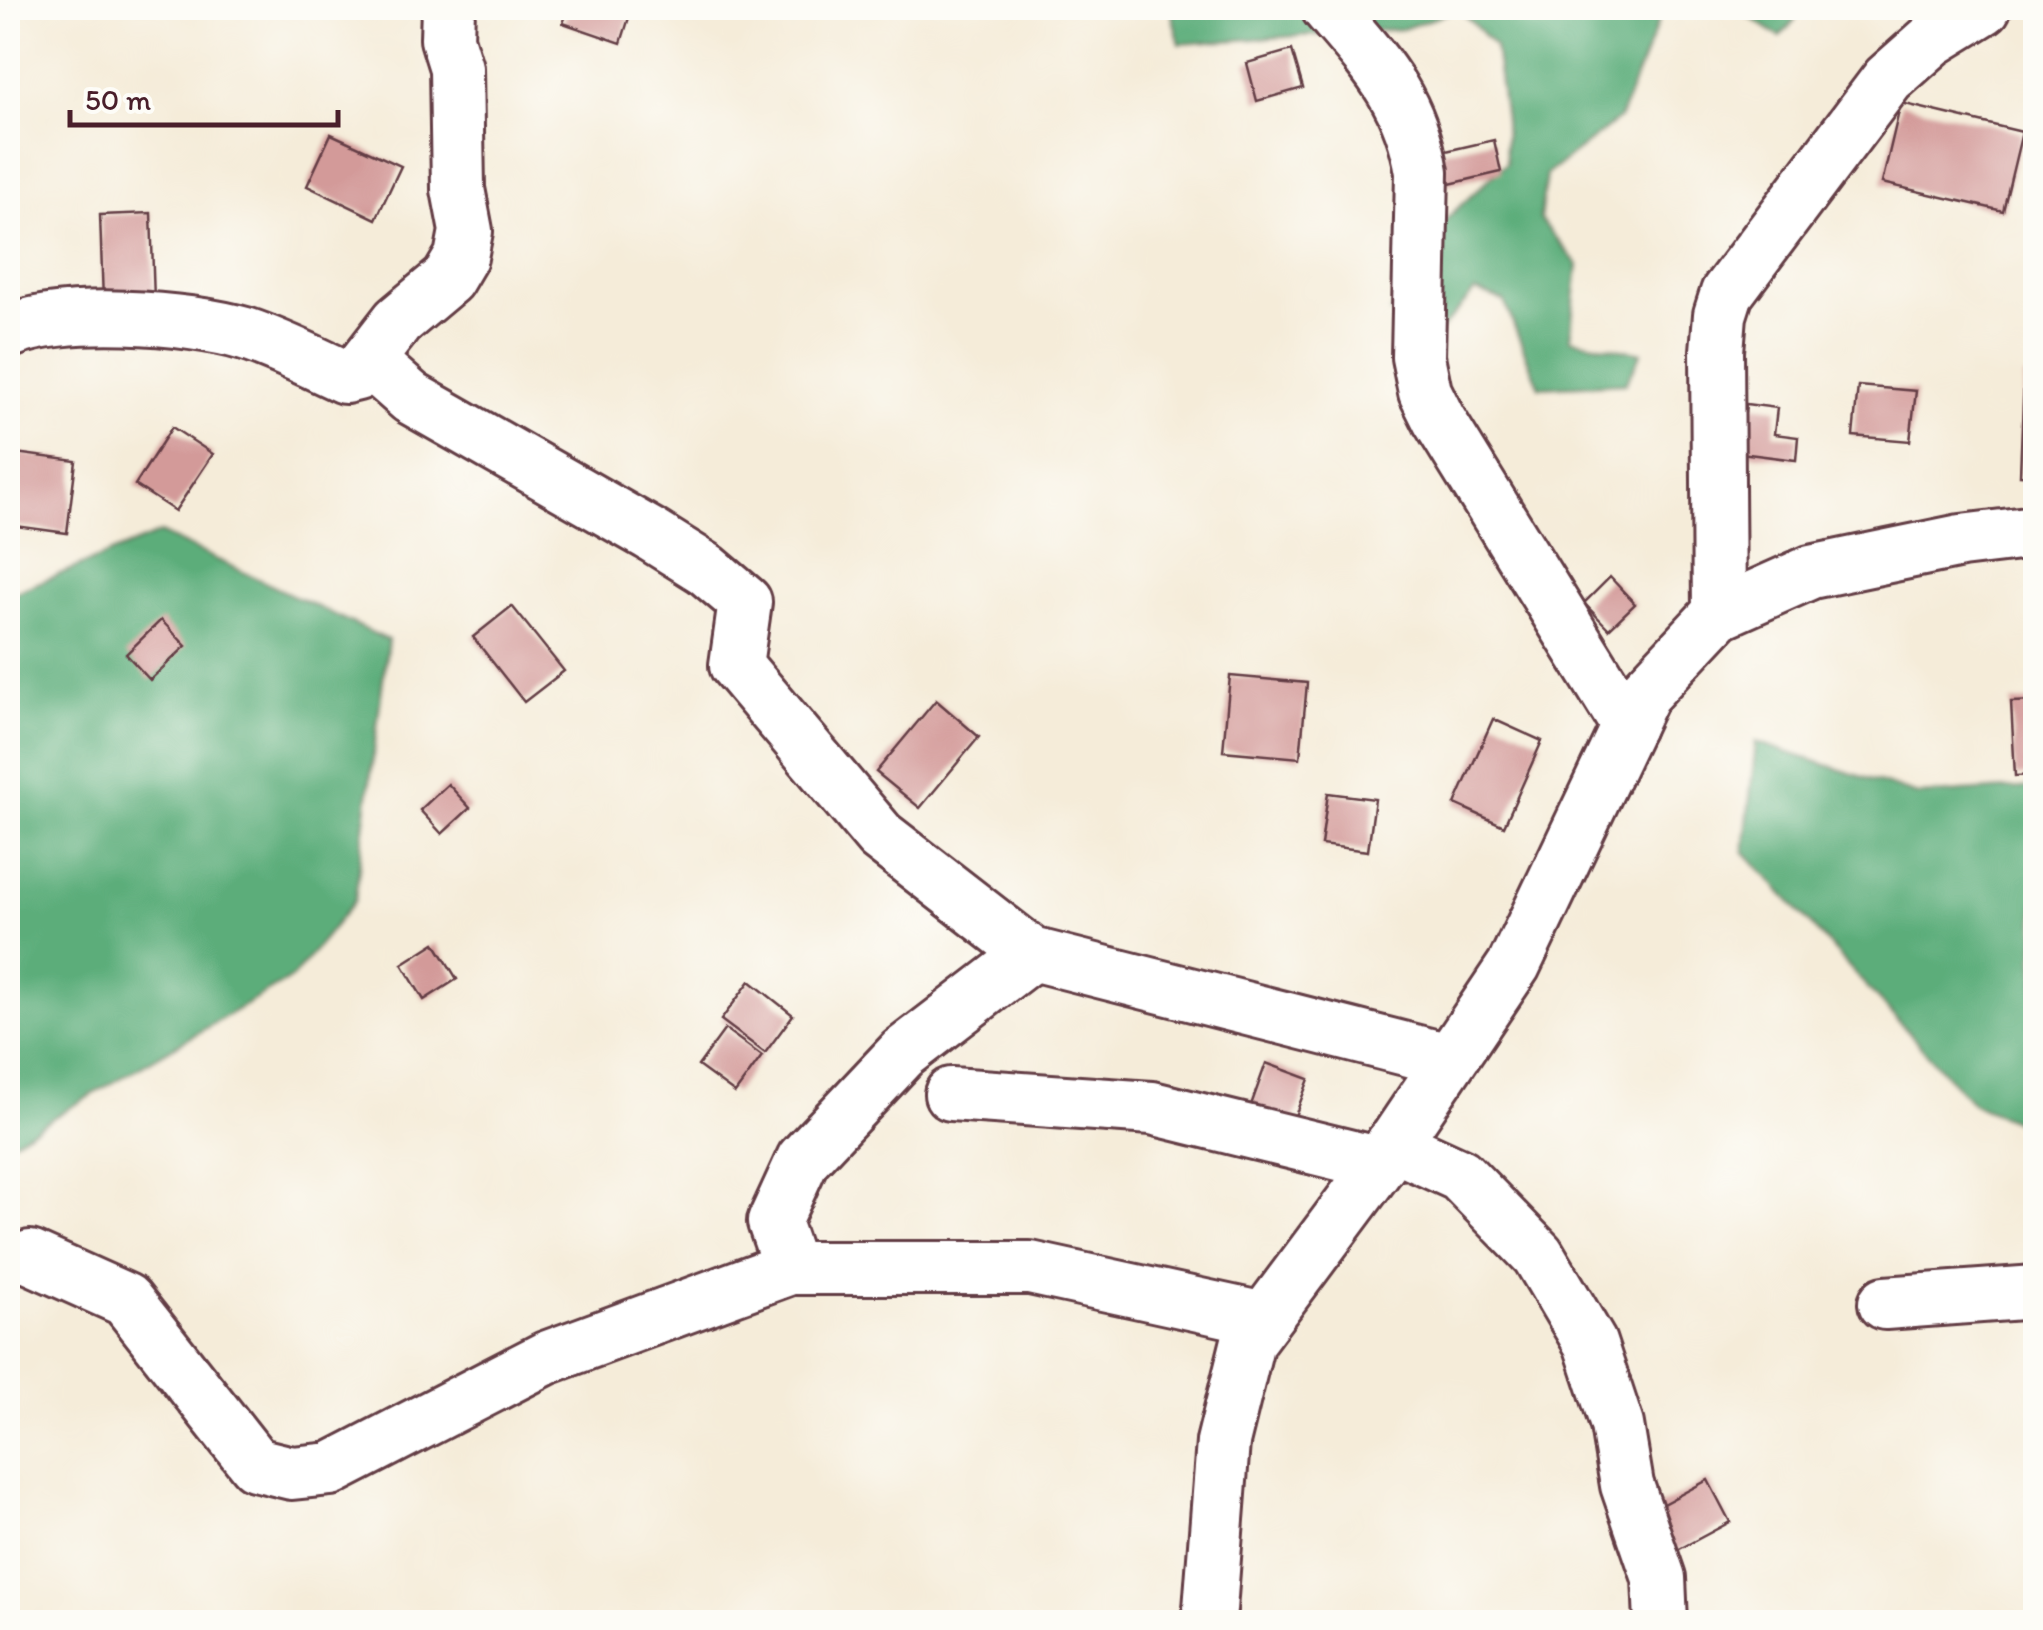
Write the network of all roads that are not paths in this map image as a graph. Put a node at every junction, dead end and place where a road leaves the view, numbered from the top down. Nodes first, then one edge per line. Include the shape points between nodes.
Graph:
1 (448, 8) edge
2 (1328, 8) edge
3 (1984, 8) edge
4 (8, 332) edge
5 (368, 360) junction
6 (2036, 532) edge
7 (1718, 613) junction
8 (1628, 726) junction
9 (1032, 954) junction
10 (1450, 1060) junction
11 (951, 1094) dead end
12 (1386, 1154) junction
13 (30, 1256) dead end
14 (790, 1268) junction
15 (2036, 1292) edge
16 (1885, 1304) dead end
17 (1264, 1320) junction
18 (1208, 1622) edge
19 (1661, 1622) edge

1 - 5 street via 466,231 461,256 448,279 398,321
2 - 8 street via 1384,72 1418,145 1418,356 1425,392
3 - 7 street via 1932,40 1888,79 1727,293 1717,351
4 - 5 street via 65,318 139,318 240,332 344,377 357,374
5 - 9 street via 410,398 650,534 745,602 736,665 880,836
6 - 7 street via 1811,572
7 - 8 street via 1643,694
8 - 10 street via 1514,964
9 - 10 street
9 - 14 street via 903,1053 804,1159 774,1222
10 - 12 street
11 - 12 street via 1152,1108
12 - 17 street
12 - 19 street via 1460,1175 1538,1254 1590,1343 1659,1578
13 - 14 street via 126,1300 255,1464 292,1473 331,1469 546,1358
14 - 17 street via 1030,1268
15 - 16 street
17 - 18 street via 1248,1341 1223,1442

